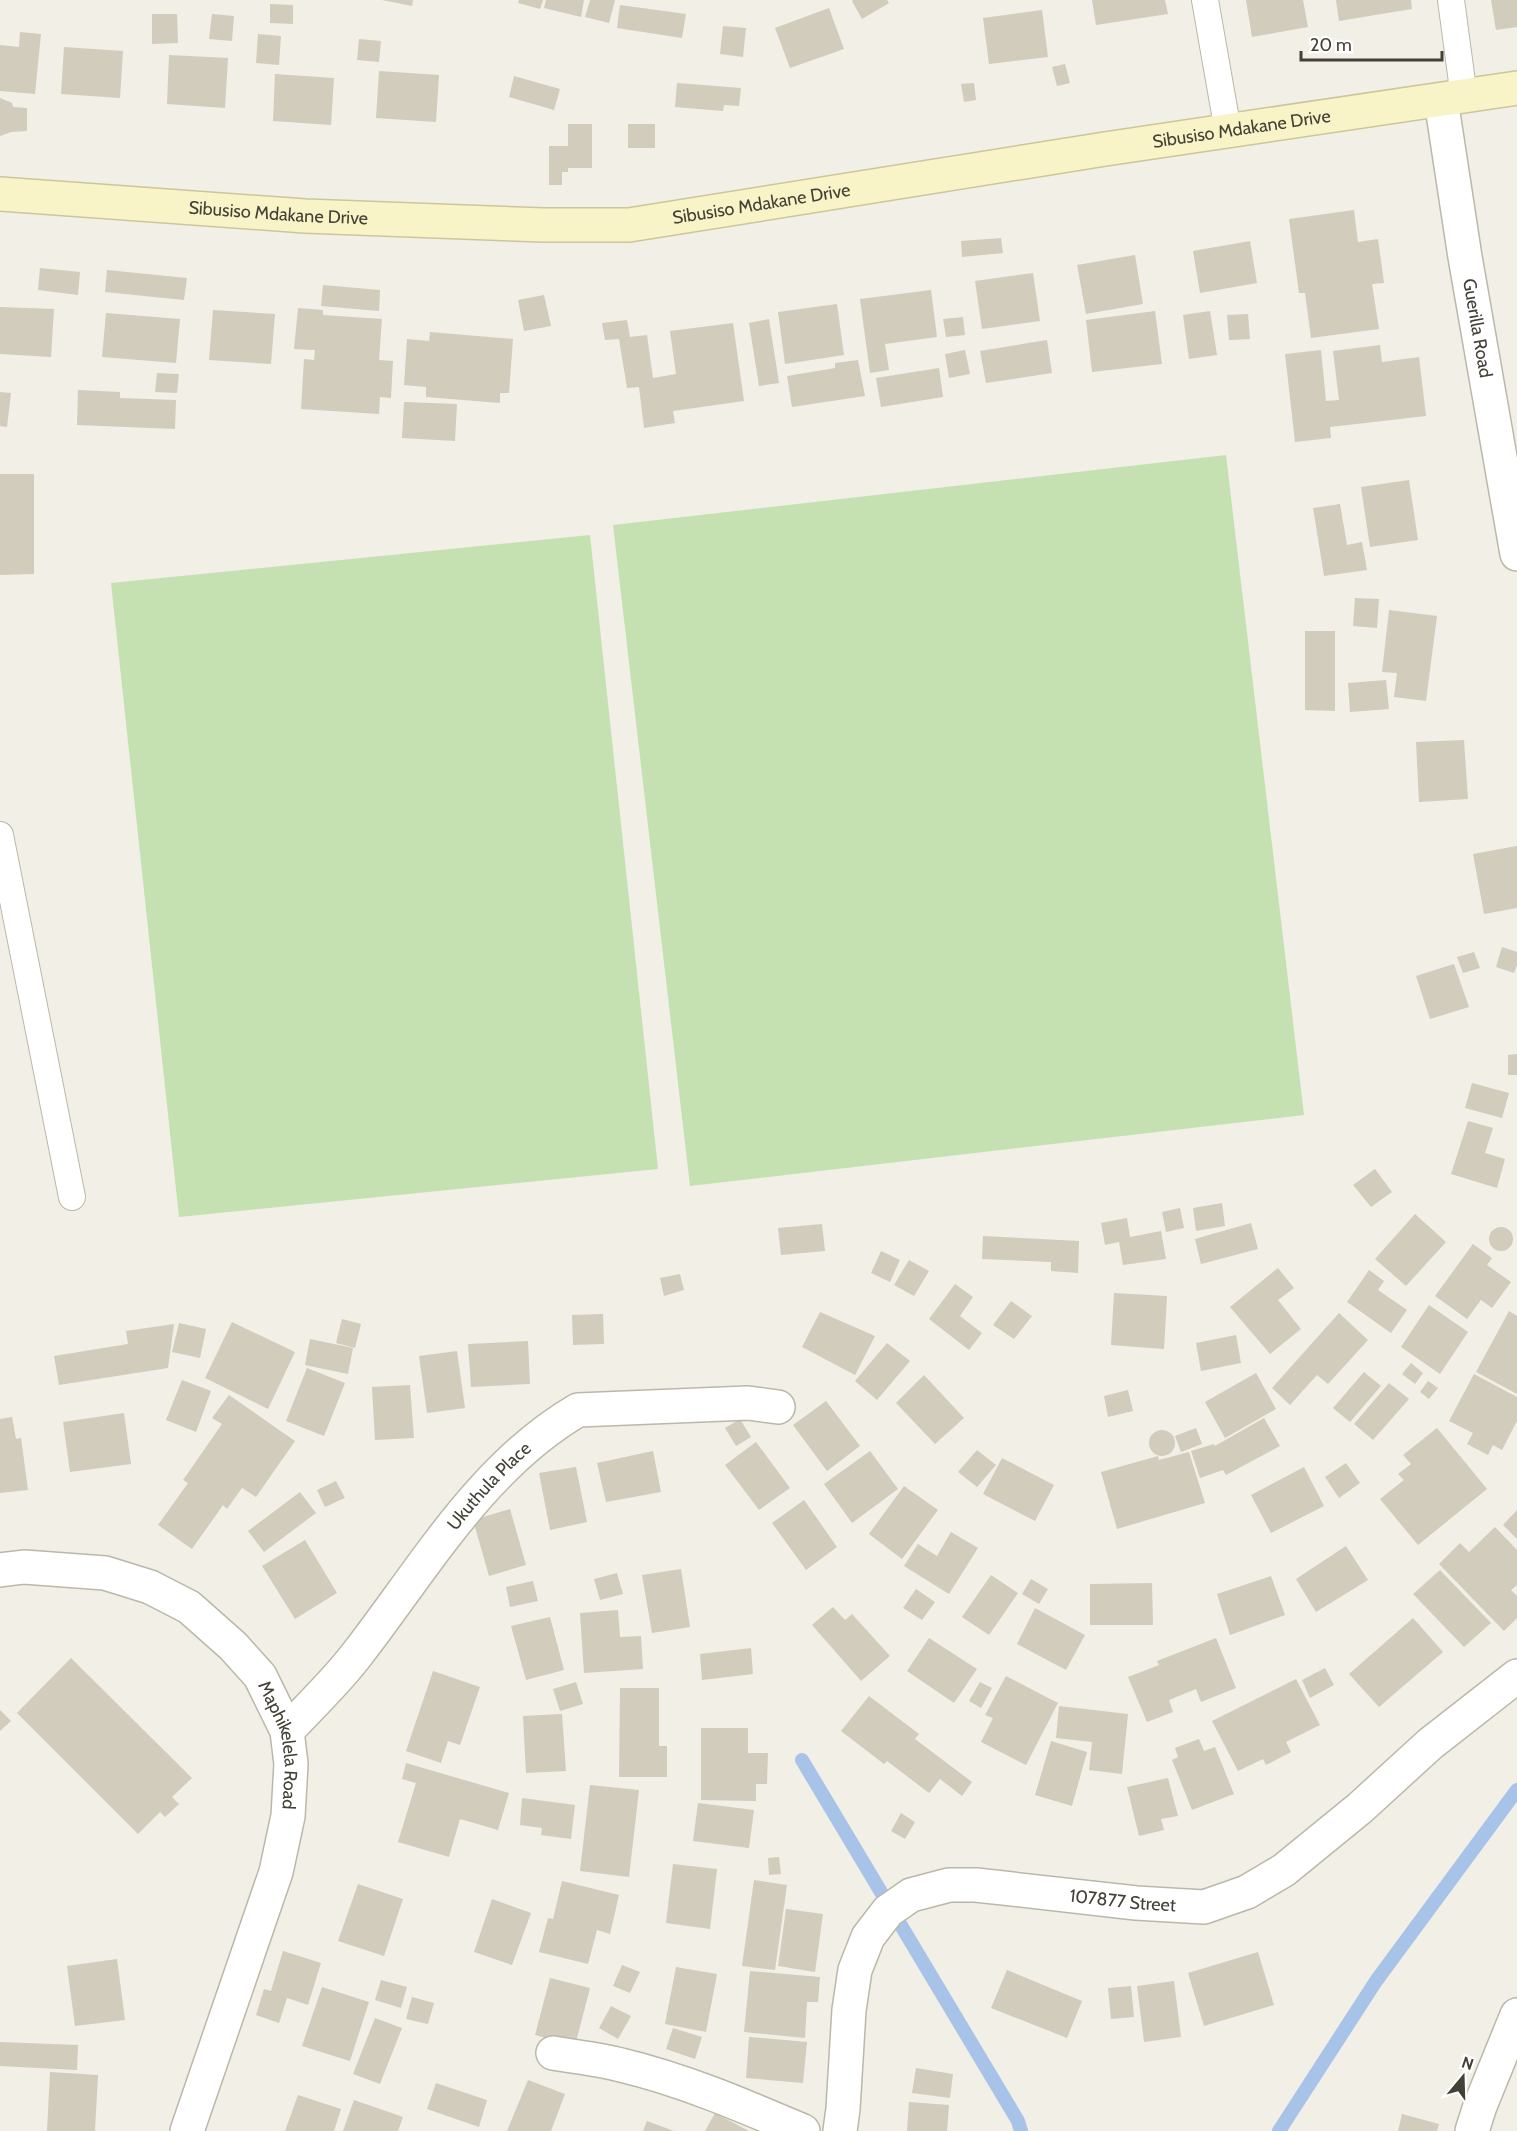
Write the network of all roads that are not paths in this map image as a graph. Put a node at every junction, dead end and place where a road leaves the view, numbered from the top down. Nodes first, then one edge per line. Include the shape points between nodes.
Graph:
1 (1205, 0) edge
2 (1451, 0) edge
3 (1517, 88) edge
4 (1453, 99) junction
5 (1228, 131) junction
6 (0, 194) edge
7 (1517, 554) edge
8 (0, 835) edge
9 (72, 1197) dead end
10 (778, 1407) dead end
11 (0, 1570) edge
12 (1517, 1676) edge
13 (287, 1731) junction
14 (1517, 2015) edge
15 (553, 2053) dead end
16 (187, 2131) edge
17 (803, 2131) edge
18 (840, 2131) edge
19 (1472, 2131) edge

1 - 5 lane
2 - 4 lane
3 - 4 street, Sibusiso Mdakane Drive
4 - 5 street, Sibusiso Mdakane Drive
4 - 7 street, Guerilla Road via 1465,257
5 - 6 street, Sibusiso Mdakane Drive via 629,225 305,216
8 - 9 lane
10 - 13 street, Ukuthula Place via 748,1403 578,1410 559,1421 480,1493 357,1656
11 - 13 street, Maphikelela Road via 24,1567 105,1573 150,1587 189,1607 260,1676
12 - 18 street, 107877 Street via 1430,1744 1284,1870 1247,1892 1204,1907 1136,1904 976,1885 949,1885 910,1895 888,1911 868,1937 855,1970
13 - 16 street, Maphikelela Road via 291,1764 288,1816 276,1872
14 - 19 street
15 - 17 street via 620,2064 675,2081

